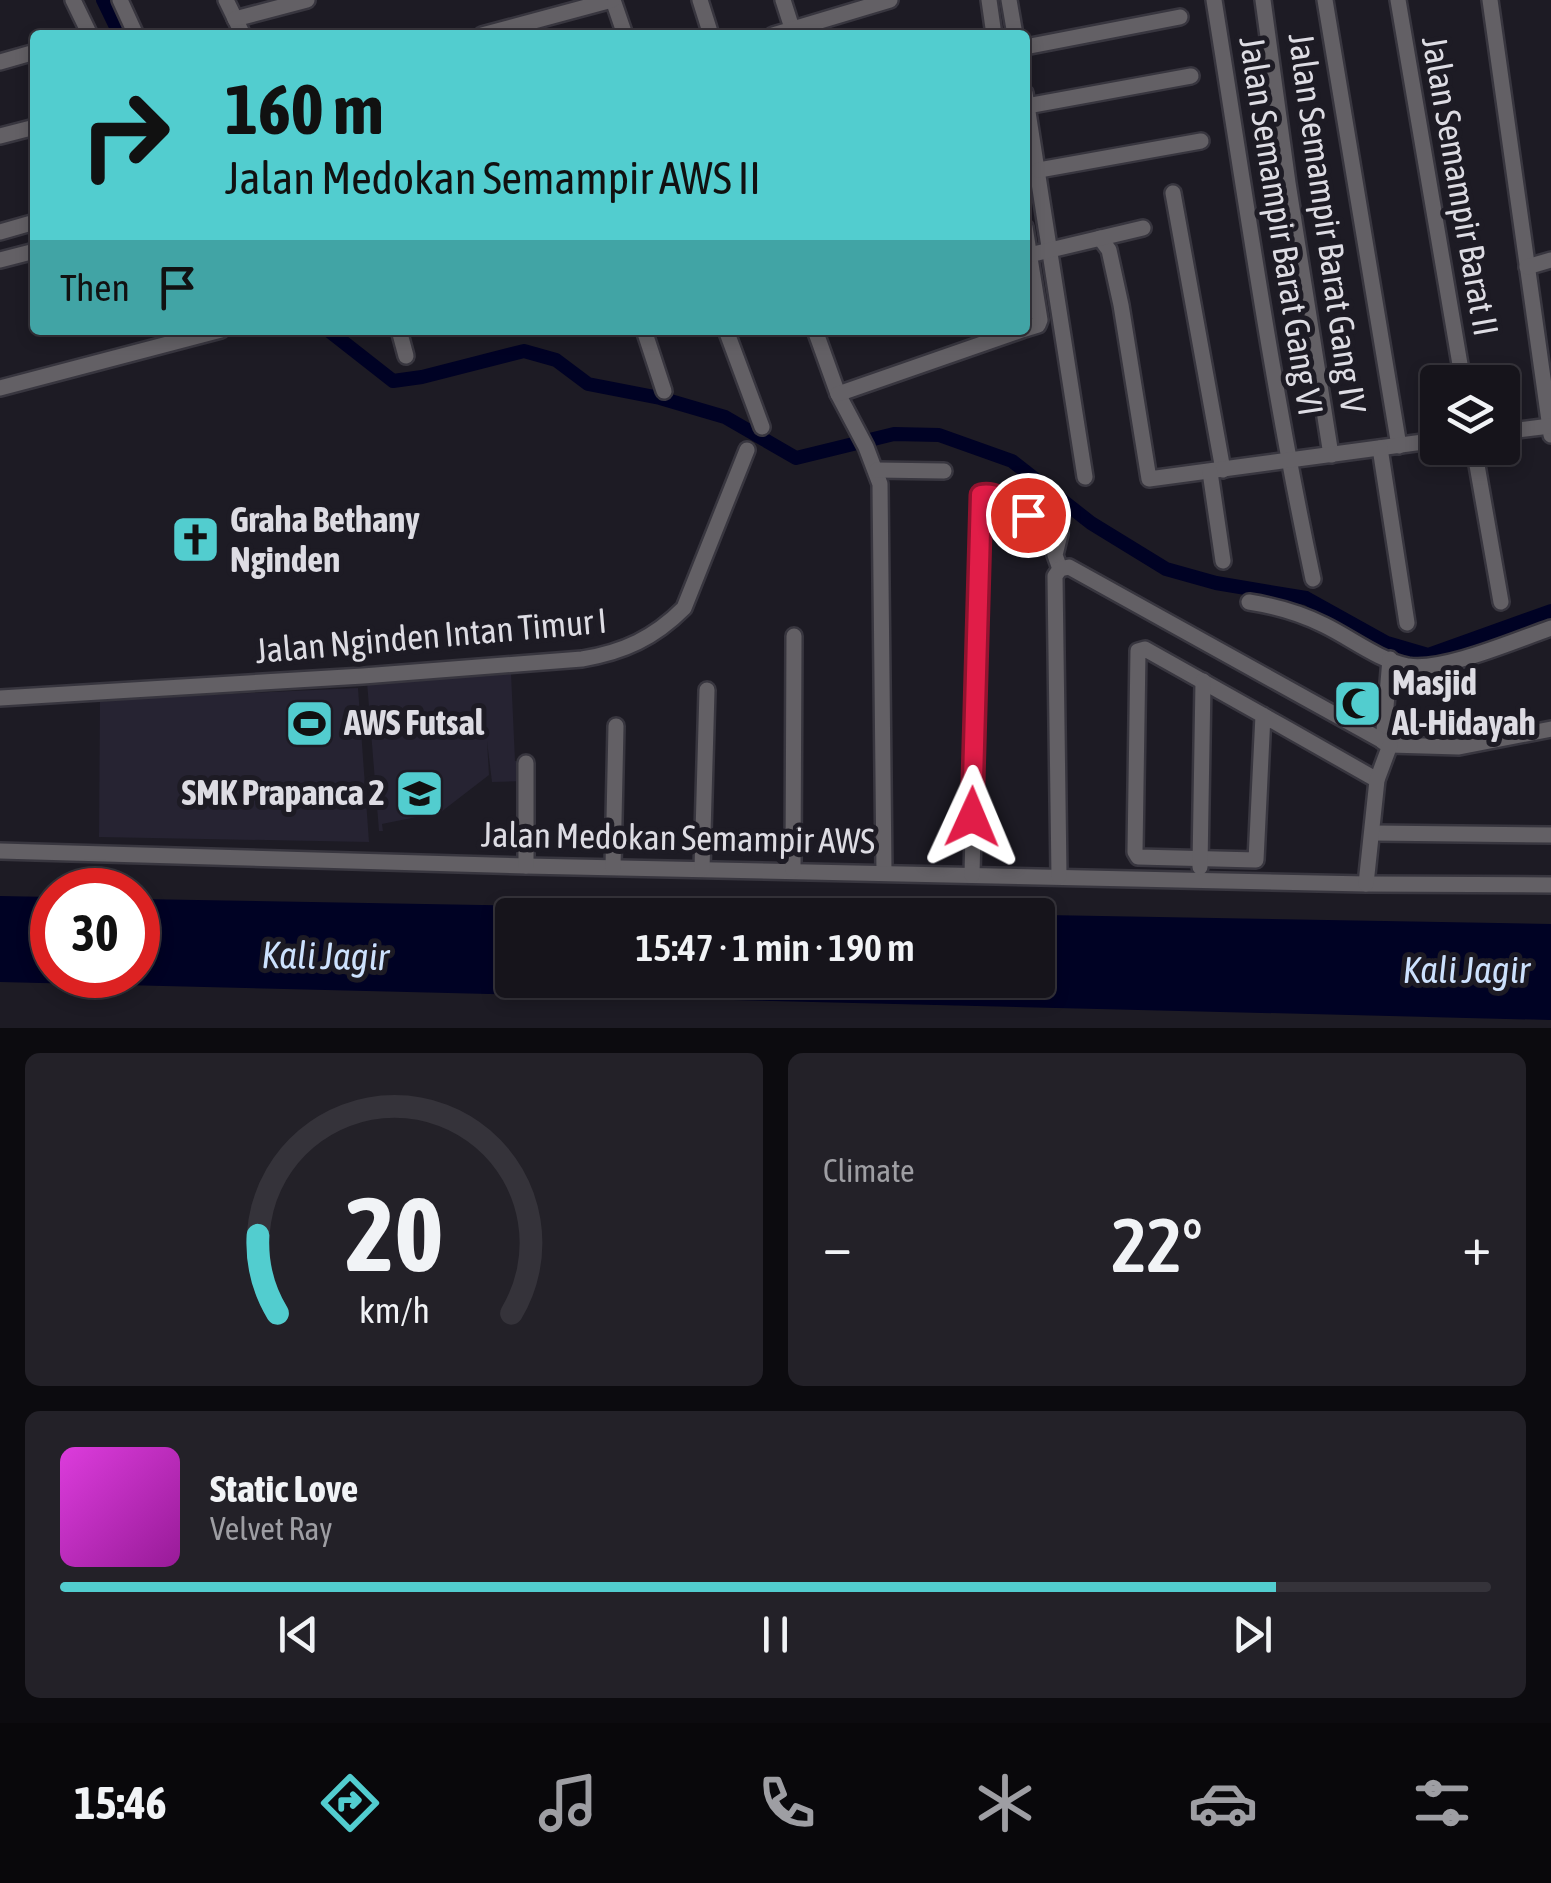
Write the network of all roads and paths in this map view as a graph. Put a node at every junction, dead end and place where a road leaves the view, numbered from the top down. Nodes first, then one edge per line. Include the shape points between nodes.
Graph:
1 (73, 0) edge
2 (120, 0) edge
3 (226, 0) edge
4 (307, 0) edge
5 (612, 0) edge
6 (700, 0) edge
7 (784, 0) edge
8 (890, 0) edge
9 (989, 0) edge
10 (1008, 0) edge
11 (1214, 0) edge
12 (1264, 0) edge
13 (1325, 0) edge
14 (1398, 0) edge
15 (1490, 0) edge
16 (1180, 17) dead end
17 (235, 20) junction
18 (792, 28) junction
19 (88, 30) edge
20 (134, 30) edge
21 (240, 30) edge
22 (501, 30) edge
23 (624, 30) edge
24 (709, 30) edge
25 (787, 30) edge
26 (993, 30) edge
27 (1014, 30) edge
28 (1030, 46) edge
29 (30, 53) edge
30 (0, 62) edge
31 (1192, 76) dead end
32 (1030, 99) edge
33 (1030, 123) edge
34 (30, 128) edge
35 (0, 136) edge
36 (1201, 141) dead end
37 (1038, 170) junction
38 (1173, 193) dead end
39 (30, 223) edge
40 (1143, 228) dead end
41 (0, 232) edge
42 (1100, 238) junction
43 (1050, 250) junction
44 (30, 252) edge
45 (1030, 254) edge
46 (0, 260) edge
47 (1551, 260) edge
48 (1527, 267) junction
49 (1030, 270) edge
50 (1030, 327) edge
51 (201, 335) edge
52 (400, 335) edge
53 (646, 335) edge
54 (728, 335) edge
55 (817, 335) edge
56 (1009, 335) edge
57 (406, 356) dead end
58 (1460, 365) edge
59 (0, 388) edge
60 (664, 392) dead end
61 (838, 394) junction
62 (1550, 426) edge
63 (762, 428) dead end
64 (1520, 430) edge
65 (1551, 435) edge
66 (1420, 443) edge
67 (1399, 446) junction
68 (1380, 448) junction
69 (747, 450) dead end
70 (1331, 455) junction
71 (1288, 461) junction
72 (1477, 465) edge
73 (876, 470) junction
74 (944, 471) dead end
75 (1216, 471) junction
76 (1085, 477) dead end
77 (1223, 562) dead end
78 (1064, 568) junction
79 (1313, 579) dead end
80 (1249, 602) dead end
81 (1502, 602) dead end
82 (1408, 624) dead end
83 (1551, 628) edge
84 (794, 636) dead end
85 (1390, 659) junction
86 (1203, 681) junction
87 (706, 690) dead end
88 (0, 698) edge
89 (1263, 716) junction
90 (616, 726) dead end
91 (1551, 729) edge
92 (1386, 744) junction
93 (526, 762) dead end
94 (1377, 780) junction
95 (1374, 833) junction
96 (1551, 834) edge
97 (0, 850) edge
98 (1200, 860) junction
99 (526, 866) junction
100 (612, 867) junction
101 (702, 869) junction
102 (793, 870) junction
103 (884, 873) junction
104 (972, 875) junction
105 (1059, 876) junction
106 (1200, 880) junction
107 (1366, 884) junction
108 (1551, 885) edge

1 - 19 street
2 - 20 street
3 - 17 street
4 - 17 street
5 - 22 street
5 - 23 street
6 - 24 street
7 - 18 street
8 - 18 street
9 - 26 street
10 - 27 street
11 - 71 street, Jalan Semampir Barat Gang VI
12 - 70 street, Jalan Semampir Barat Gang IV
13 - 67 street
14 - 58 street, Jalan Semampir Barat II
15 - 48 street
16 - 28 street
17 - 21 street
18 - 25 street
29 - 30 street
31 - 32 street
33 - 37 street
34 - 35 street
36 - 37 street
37 - 43 street
38 - 75 street
39 - 41 street
40 - 42 street
42 - 43 street
42 - 75 street via 1110,250 1122,305 1149,479
43 - 45 street
43 - 76 street
44 - 46 street
47 - 48 street
48 - 62 street
49 - 50 street via 1040,320
51 - 59 street
52 - 57 street
53 - 60 street
54 - 63 street
55 - 61 street
56 - 61 street
61 - 73 street
62 - 64 street
62 - 65 street
66 - 67 street
67 - 68 street
68 - 70 street
68 - 82 street
69 - 88 street, Jalan Nginden Intan Timur I via 684,608 643,642 616,653
70 - 71 street
71 - 75 street
71 - 79 street, Jalan Semampir Barat Gang VI
72 - 81 street
73 - 74 street
73 - 103 street
75 - 77 street
78 - 92 street
78 - 104 street via 1055,555 1060,534 996,496 981,495
78 - 105 street via 1056,576
80 - 85 street via 1278,606
83 - 85 street via 1428,666
84 - 102 street
85 - 92 street
86 - 89 street
86 - 98 street
86 - 98 street via 1138,651 1135,852 1148,859
87 - 101 street
89 - 94 street
89 - 98 street via 1256,860
90 - 100 street
91 - 92 street via 1459,746
92 - 94 street
93 - 99 street
94 - 95 street
95 - 96 street
95 - 107 street
97 - 99 street, Jalan Medokan Semampir AWS
98 - 106 street
99 - 100 street, Jalan Medokan Semampir AWS
100 - 101 street, Jalan Medokan Semampir AWS
101 - 102 street, Jalan Medokan Semampir AWS
102 - 103 street, Jalan Medokan Semampir AWS
103 - 104 street, Jalan Medokan Semampir AWS
104 - 105 street, Jalan Medokan Semampir AWS
105 - 106 street, Jalan Medokan Semampir AWS
106 - 107 street, Jalan Medokan Semampir AWS
107 - 108 street, Jalan Medokan Semampir AWS

